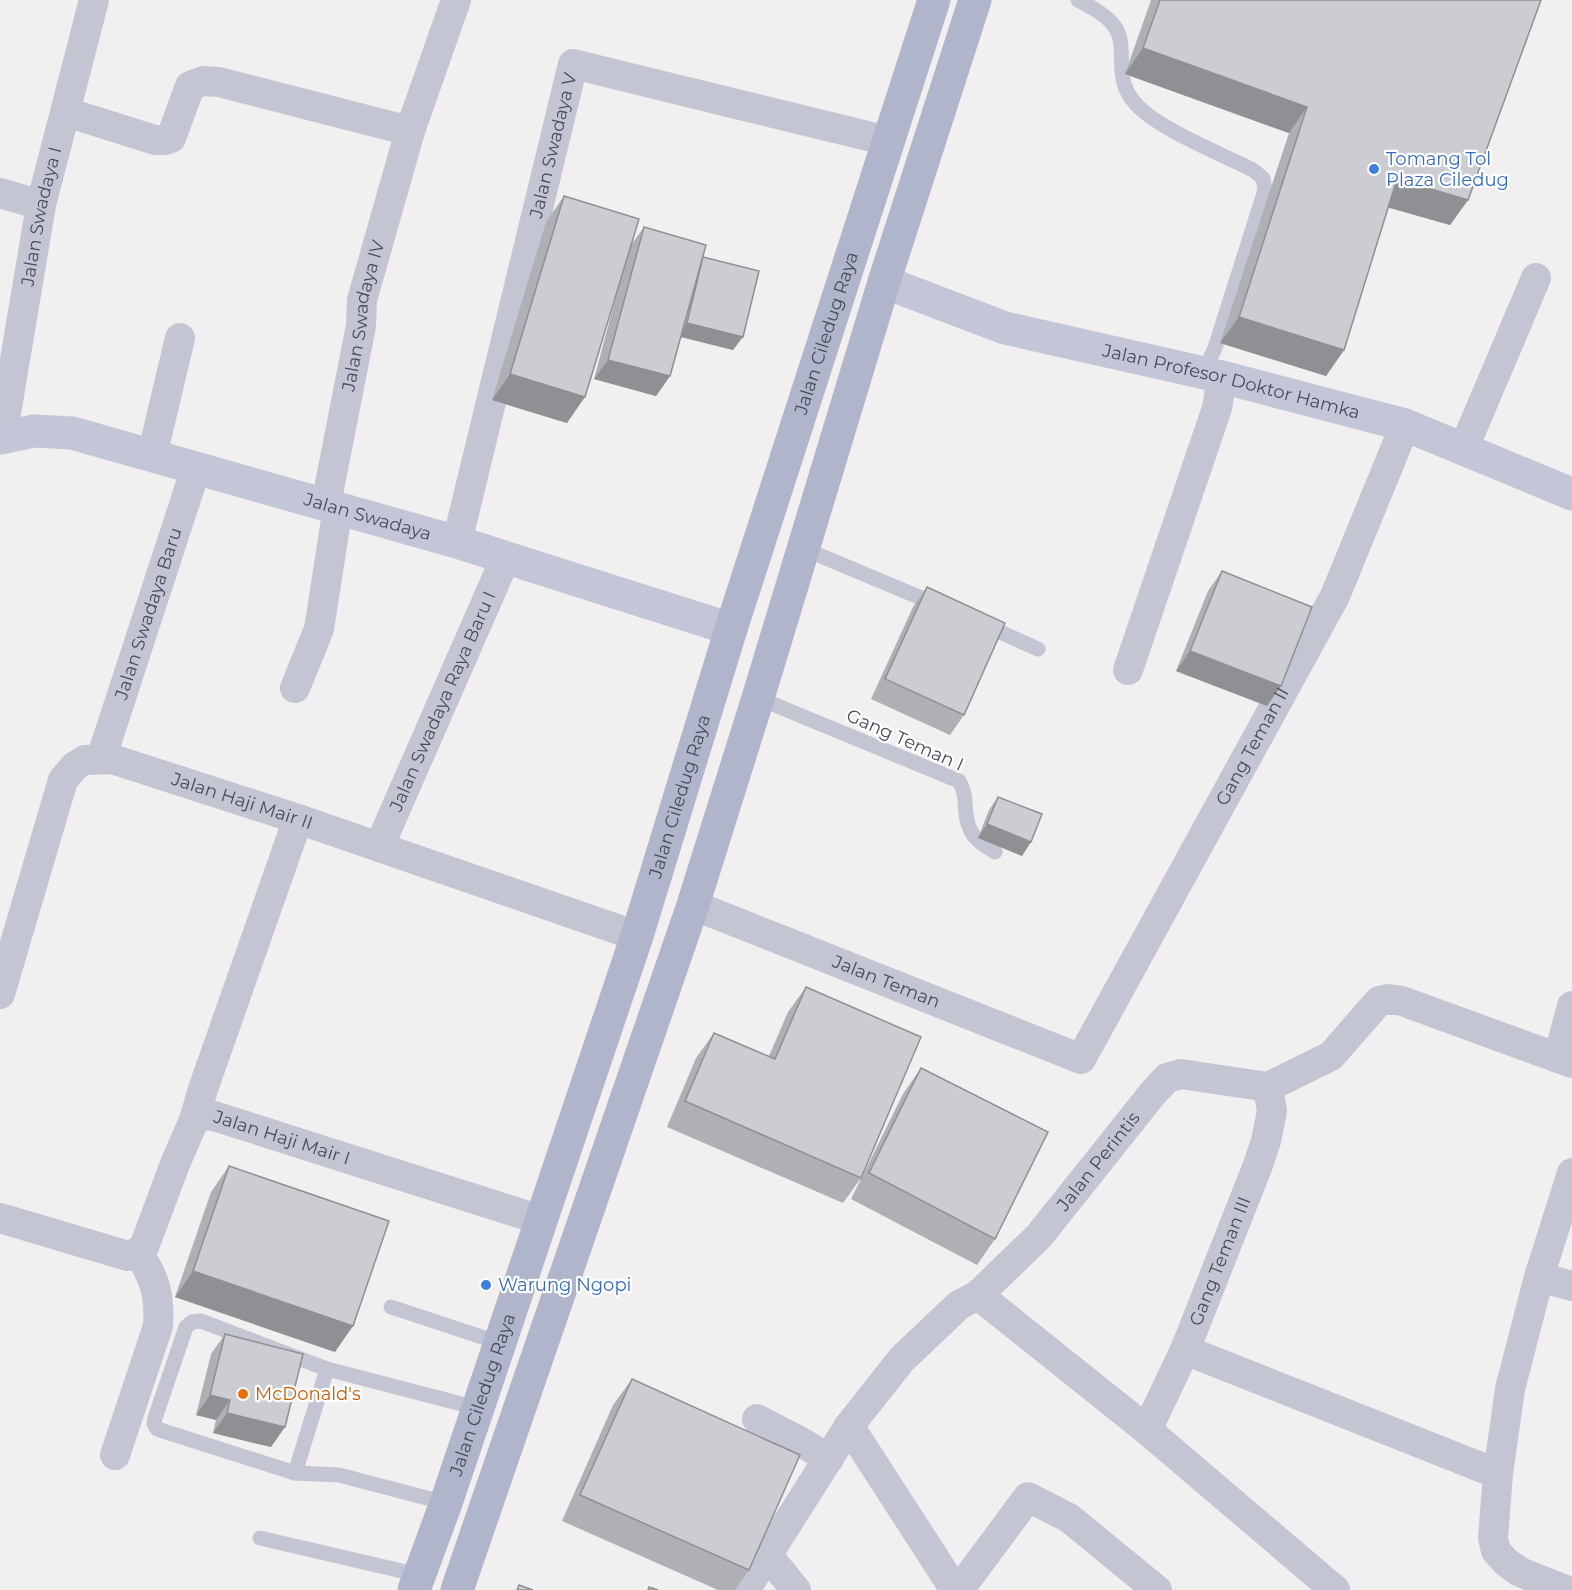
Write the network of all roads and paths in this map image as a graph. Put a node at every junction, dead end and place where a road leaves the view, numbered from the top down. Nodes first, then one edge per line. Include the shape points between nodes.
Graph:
1 (456, 0) edge
2 (934, 0) edge
3 (975, 0) edge
4 (90, 1) edge
5 (1089, 2) edge
6 (66, 112) junction
7 (410, 131) junction
8 (888, 141) junction
9 (0, 193) edge
10 (41, 205) junction
11 (1536, 278) dead end
12 (884, 282) junction
13 (180, 338) dead end
14 (1212, 375) junction
15 (1405, 425) junction
16 (1, 437) edge
17 (1463, 450) junction
18 (152, 456) junction
19 (196, 468) junction
20 (1572, 494) edge
21 (332, 506) junction
22 (457, 542) junction
23 (802, 548) junction
24 (506, 557) junction
25 (952, 611) edge
26 (973, 620) edge
27 (731, 629) junction
28 (1038, 648) dead end
29 (1128, 670) dead end
30 (295, 688) dead end
31 (758, 698) junction
32 (101, 759) junction
33 (298, 819) junction
34 (379, 847) junction
35 (995, 852) dead end
36 (693, 905) junction
37 (636, 936) junction
38 (0, 994) edge
39 (1572, 1006) edge
40 (1082, 1059) joint
41 (1565, 1060) edge
42 (1268, 1087) junction
43 (194, 1120) junction
44 (1572, 1173) edge
45 (0, 1218) edge
46 (541, 1220) junction
47 (580, 1236) junction
48 (138, 1252) junction
49 (1539, 1277) junction
50 (1572, 1286) edge
51 (978, 1295) junction
52 (391, 1307) dead end
53 (500, 1343) junction
54 (1185, 1350) junction
55 (327, 1369) junction
56 (477, 1408) junction
57 (757, 1419) dead end
58 (849, 1426) junction
59 (1148, 1430) junction
60 (115, 1455) dead end
61 (829, 1460) junction
62 (295, 1473) junction
63 (1498, 1474) junction
64 (486, 1502) junction
65 (446, 1503) junction
66 (261, 1538) dead end
67 (768, 1556) junction
68 (419, 1576) edge
69 (460, 1582) edge
70 (745, 1590) edge
71 (796, 1590) edge
72 (957, 1590) edge
73 (1157, 1590) edge
74 (1335, 1590) edge
75 (1565, 1590) edge

1 - 7 street, Jalan Swadaya IV
2 - 8 main road, Jalan Ciledug Raya
3 - 12 main road
4 - 6 street, Jalan Swadaya I
5 - 14 lane via 1115,26 1121,77 1130,97 1143,112 1263,178 1264,190 1215,348
6 - 7 street via 165,140 171,138 190,86 203,81
6 - 10 street, Jalan Swadaya I
7 - 21 street, Jalan Swadaya IV via 363,300
8 - 22 street, Jalan Swadaya V via 573,64
8 - 27 main road, Jalan Ciledug Raya
9 - 10 street
10 - 16 street, Jalan Swadaya I
11 - 17 street
12 - 14 street, Jalan Profesor Doktor Hamka via 1005,328
12 - 23 main road
13 - 18 street
14 - 15 street, Jalan Profesor Doktor Hamka
14 - 29 street via 1217,408
15 - 17 street, Jalan Profesor Doktor Hamka
15 - 40 street, Gang Teman II via 1335,596
16 - 18 street, Jalan Swadaya via 34,431 72,433
17 - 20 street, Jalan Profesor Doktor Hamka
18 - 19 street, Jalan Swadaya
19 - 21 street, Jalan Swadaya
19 - 32 street, Jalan Swadaya Baru
21 - 22 street, Jalan Swadaya
21 - 30 street, Jalan Swadaya IV via 319,629
22 - 24 street, Jalan Swadaya
23 - 25 lane
23 - 31 main road
24 - 27 street, Jalan Swadaya
24 - 34 street, Jalan Swadaya Raya Baru I
26 - 28 lane
27 - 37 main road, Jalan Ciledug Raya
31 - 35 lane, Gang Teman I via 959,781 964,789 970,829 979,842
31 - 36 main road
32 - 33 street, Jalan Haji Mair II via 112,759
32 - 38 street, Jalan Haji Mair II via 85,760 63,780
33 - 34 street, Jalan Haji Mair II
33 - 43 street
34 - 37 street, Jalan Haji Mair II
36 - 40 street, Jalan Teman
36 - 47 main road
37 - 46 main road, Jalan Ciledug Raya
39 - 41 street
41 - 42 street via 1389,999 1379,1001 1331,1056
42 - 51 street, Jalan Perintis via 1181,1074 1167,1078 1039,1236
42 - 54 street, Gang Teman III via 1272,1111 1266,1142
43 - 46 street, Jalan Haji Mair I via 214,1116
43 - 48 street, Jalan Haji Mair I via 144,1247
44 - 49 street
45 - 48 street via 128,1256
46 - 47 main road
46 - 53 main road, Jalan Ciledug Raya
47 - 64 main road
48 - 60 street via 152,1275 159,1307 158,1326
49 - 50 street
49 - 63 street via 1510,1389
51 - 58 street, Jalan Perintis via 959,1305 902,1359
51 - 59 street
52 - 53 lane
53 - 56 main road, Jalan Ciledug Raya
54 - 59 street, Gang Teman III
54 - 63 street
55 - 56 lane
55 - 62 lane
55 - 62 lane via 192,1322 186,1327 155,1418 157,1429
56 - 65 main road, Jalan Ciledug Raya
57 - 61 street
58 - 61 street, Jalan Perintis
58 - 72 street
59 - 74 street
61 - 67 street, Jalan Perintis
62 - 65 lane via 339,1475
63 - 75 street via 1493,1538 1496,1551 1520,1572
64 - 65 main road via 476,1507
64 - 69 main road
65 - 68 main road, Jalan Ciledug Raya
66 - 68 lane
67 - 70 street, Jalan Perintis
67 - 71 street
68 - 69 main road via 445,1562 455,1566
72 - 73 street via 1028,1497 1069,1518

